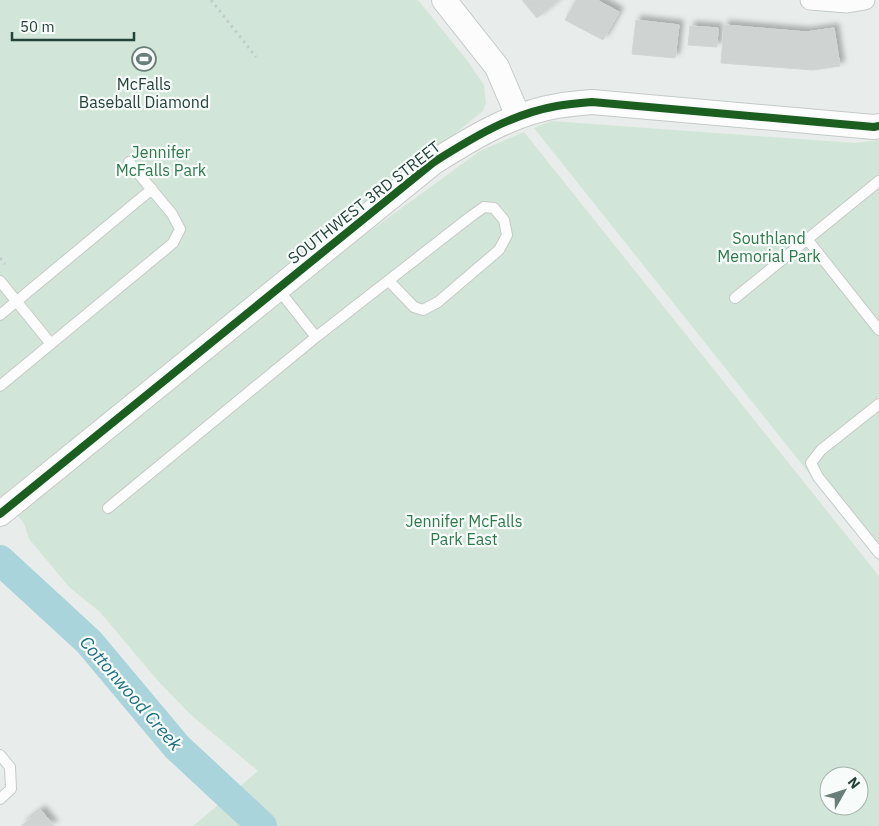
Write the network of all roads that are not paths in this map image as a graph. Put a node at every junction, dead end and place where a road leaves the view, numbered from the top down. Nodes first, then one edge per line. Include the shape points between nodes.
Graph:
1 (444, 0) edge
2 (810, 0) edge
3 (865, 0) edge
4 (518, 116) junction
5 (879, 126) edge
6 (129, 162) dead end
7 (879, 181) edge
8 (152, 189) junction
9 (807, 239) junction
10 (389, 281) junction
11 (0, 282) edge
12 (278, 288) junction
13 (734, 298) dead end
14 (16, 302) junction
15 (0, 316) edge
16 (879, 330) edge
17 (316, 337) junction
18 (51, 344) junction
19 (0, 386) edge
20 (879, 404) edge
21 (8, 508) edge
22 (108, 508) dead end
23 (879, 553) edge
24 (0, 755) edge
25 (0, 800) edge

1 - 4 street via 497,66
2 - 3 street
4 - 5 street, SOUTHWEST 3RD STREET via 557,106 592,102
4 - 12 street, SOUTHWEST 3RD STREET via 434,162
6 - 8 lane
7 - 9 lane
8 - 14 lane
8 - 18 lane via 180,229 173,242
9 - 13 lane
9 - 16 lane
10 - 10 lane via 484,208 494,208 504,220 507,235 499,250 424,310 414,307
10 - 17 lane
11 - 14 lane
12 - 17 lane
12 - 21 street, SOUTHWEST 3RD STREET
14 - 15 lane
14 - 18 lane
17 - 22 lane
18 - 19 lane
20 - 23 lane via 821,450 811,463 818,477
24 - 25 lane via 10,767 12,789

